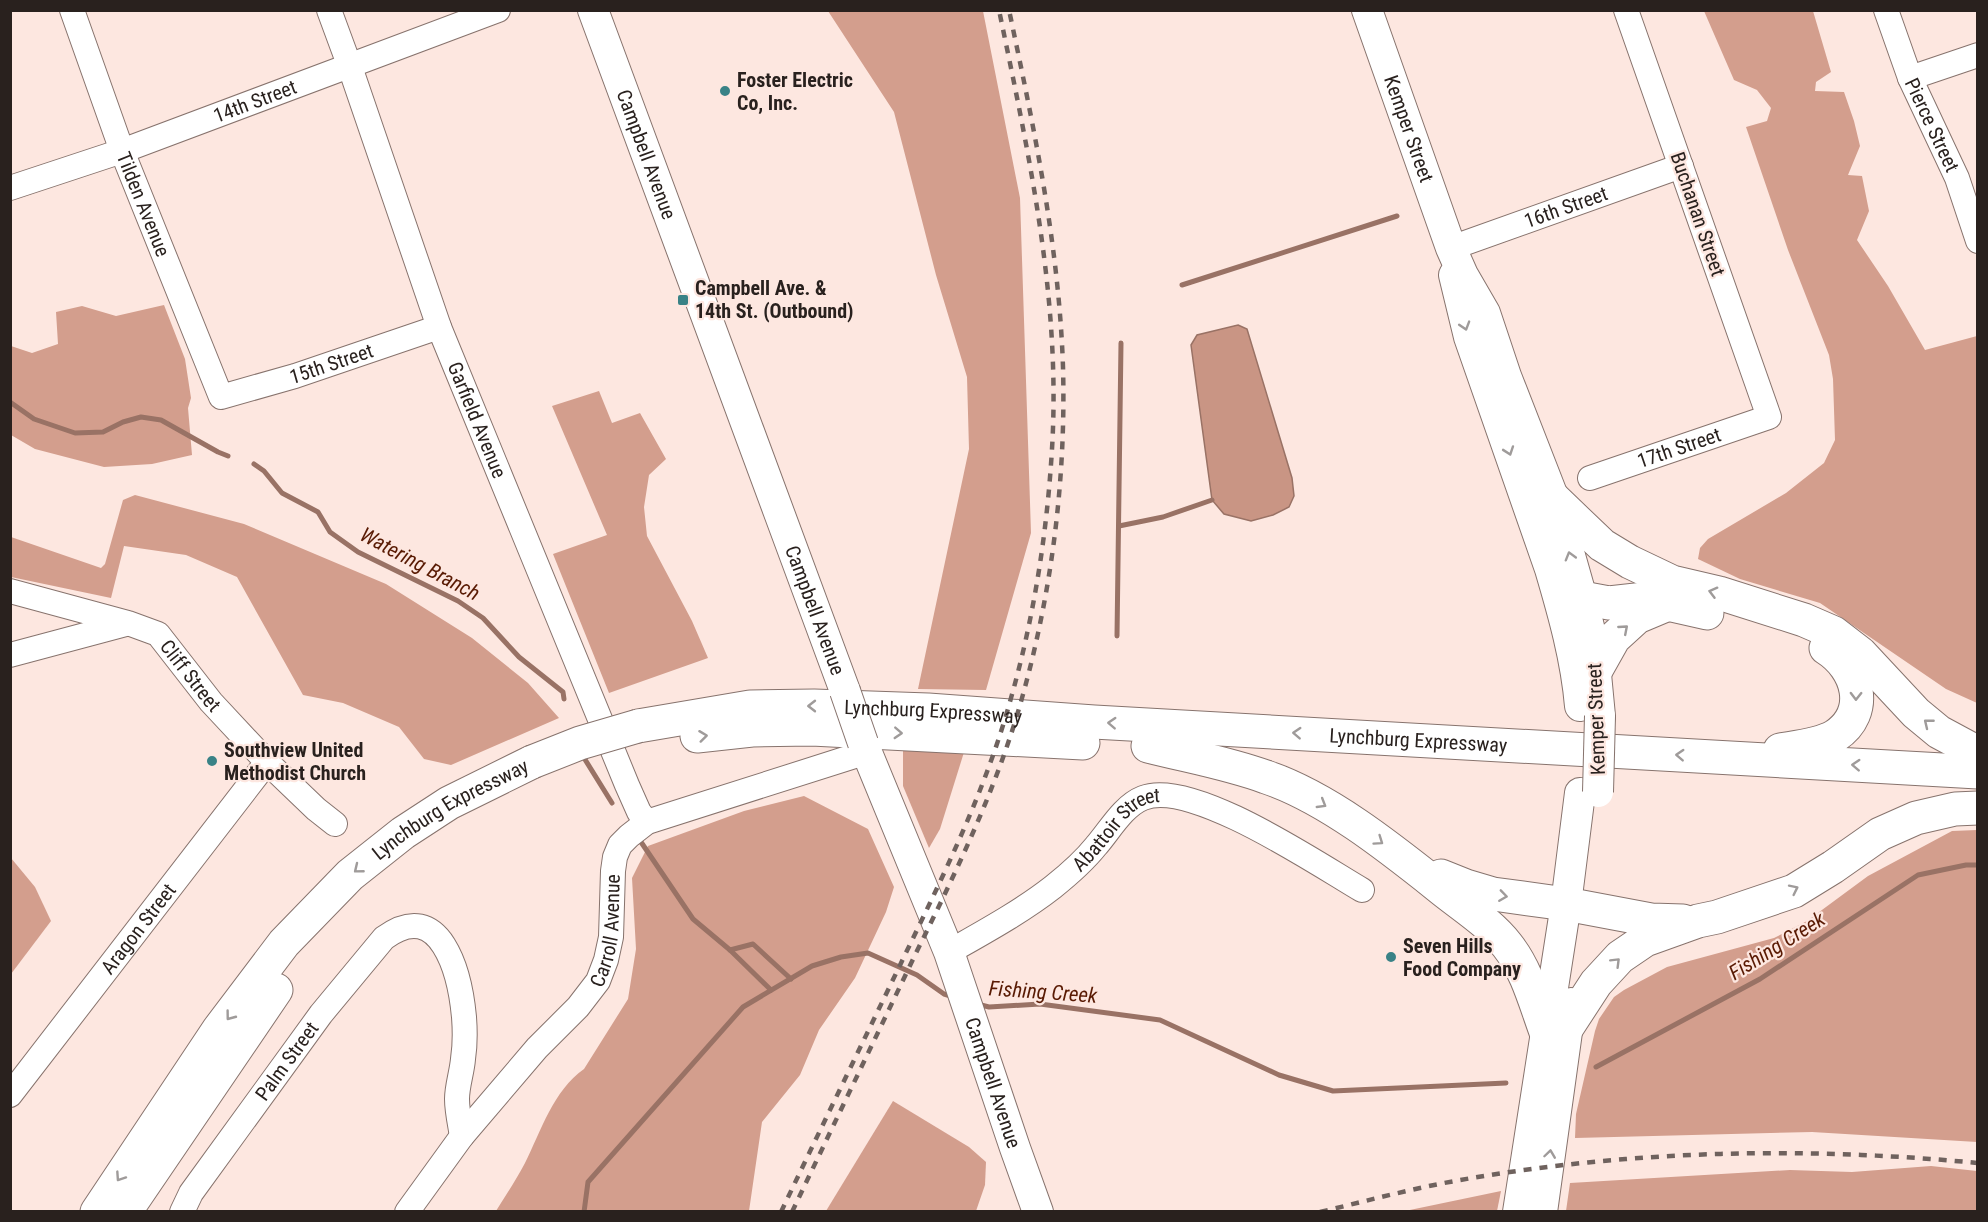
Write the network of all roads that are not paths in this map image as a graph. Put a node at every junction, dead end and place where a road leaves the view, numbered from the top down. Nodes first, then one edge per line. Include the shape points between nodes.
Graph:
1 (72, 10) edge
2 (329, 10) edge
3 (498, 10) edge
4 (594, 10) edge
5 (1367, 10) edge
6 (1626, 10) edge
7 (1886, 10) edge
8 (1977, 55) edge
9 (350, 67) junction
10 (1910, 78) junction
11 (122, 151) junction
12 (1681, 166) junction
13 (10, 188) edge
14 (1977, 241) edge
15 (1451, 248) junction
16 (439, 327) junction
17 (221, 397) joint
18 (1770, 417) joint
19 (1590, 478) dead end
20 (1554, 499) junction
21 (10, 591) edge
22 (1670, 593) junction
23 (1572, 600) junction
24 (128, 623) junction
25 (10, 654) edge
26 (1596, 670) junction
27 (1591, 717) junction
28 (642, 736) junction
29 (1148, 746) junction
30 (865, 747) junction
31 (1977, 753) edge
32 (1738, 758) junction
33 (267, 762) junction
34 (536, 771) junction
35 (1977, 772) edge
36 (1977, 793) edge
37 (1977, 808) edge
38 (647, 822) junction
39 (335, 824) dead end
40 (1408, 862) junction
41 (1362, 890) dead end
42 (1576, 906) junction
43 (1698, 921) junction
44 (952, 963) junction
45 (1557, 1029) junction
46 (10, 1095) edge
47 (182, 1126) junction
48 (462, 1136) junction
49 (97, 1212) edge
50 (125, 1212) edge
51 (147, 1212) edge
52 (182, 1212) edge
53 (407, 1212) edge
54 (1038, 1212) edge
55 (1518, 1212) edge
56 (1542, 1212) edge

1 - 11 street, Tilden Avenue
2 - 9 street, Garfield Avenue
3 - 9 street, 14th Street
4 - 30 main road, Campbell Avenue, bridge
5 - 15 main road, Kemper Street
6 - 12 street, Buchanan Street
7 - 10 street, Pierce Street
8 - 10 street
9 - 11 street, 14th Street
9 - 16 street, Garfield Avenue
10 - 14 street, Pierce Street via 1957,178
11 - 13 street, 14th Street
11 - 17 street, Tilden Avenue
12 - 15 street, 16th Street
12 - 18 street, Buchanan Street
15 - 20 main road, Kemper Street via 1485,313
15 -> 23 main road, Kemper Street via 1463,319 1550,569
16 - 17 street, 15th Street
16 - 38 street, Garfield Avenue via 627,785
18 - 19 street, 17th Street
20 - 22 highway via 1602,545
23 -> 20 main road, Kemper Street
21 - 24 street, Cliff Street
22 - 23 highway via 1613,585
26 -> 22 highway via 1614,638
31 -> 22 highway via 1939,732 1916,713 1860,653 1834,633 1719,593
22 -> 32 highway via 1828,649 1856,683 1855,710 1848,725 1833,737
23 - 26 main road, Kemper Street via 1593,643
23 - 27 main road, Kemper Street via 1579,688
24 - 25 street
24 - 33 street, Cliff Street via 158,634 211,702
26 - 27 main road, Kemper Street
27 - 42 main road, Kemper Street via 1589,792
28 -> 29 highway, Lynchburg Expressway via 692,737 812,729
32 -> 28 highway, Lynchburg Expressway via 826,706 750,707
28 - 34 highway, Lynchburg Expressway via 594,760
29 - 36 highway, Lynchburg Expressway
29 -> 40 highway via 1268,777 1311,797
30 - 38 street, Carroll Avenue
30 - 44 main road, Campbell Avenue
35 -> 32 highway, Lynchburg Expressway
33 - 39 street, Cliff Street
33 - 46 street, Aragon Street
34 - 47 highway, Lynchburg Expressway via 493,803 448,828 359,896 291,967
34 -> 49 highway, Lynchburg Expressway via 449,803 350,875 284,943 219,1029
43 -> 37 highway via 1794,891 1880,834 1916,818
38 - 48 street, Carroll Avenue via 620,845 615,857 611,937 598,981
40 -> 42 highway via 1493,894
40 - 45 highway via 1507,945
41 - 44 street, Abattoir Street via 1228,814 1185,798 1145,797 1130,805 1094,849 1053,887 1004,920
42 - 43 highway via 1651,920
42 - 45 main road, Kemper Street
45 -> 43 highway via 1620,957 1645,940
44 - 54 main road, Campbell Avenue
45 - 55 main road, Kemper Street
56 -> 45 main road, Kemper Street
47 - 50 highway, Lynchburg Expressway
47 - 51 highway
48 - 52 street, Palm Street via 457,1098 464,1059 464,1017 452,962 446,946 435,934 425,927 409,925 384,938 321,1014 191,1193
48 - 53 street, Carroll Avenue

